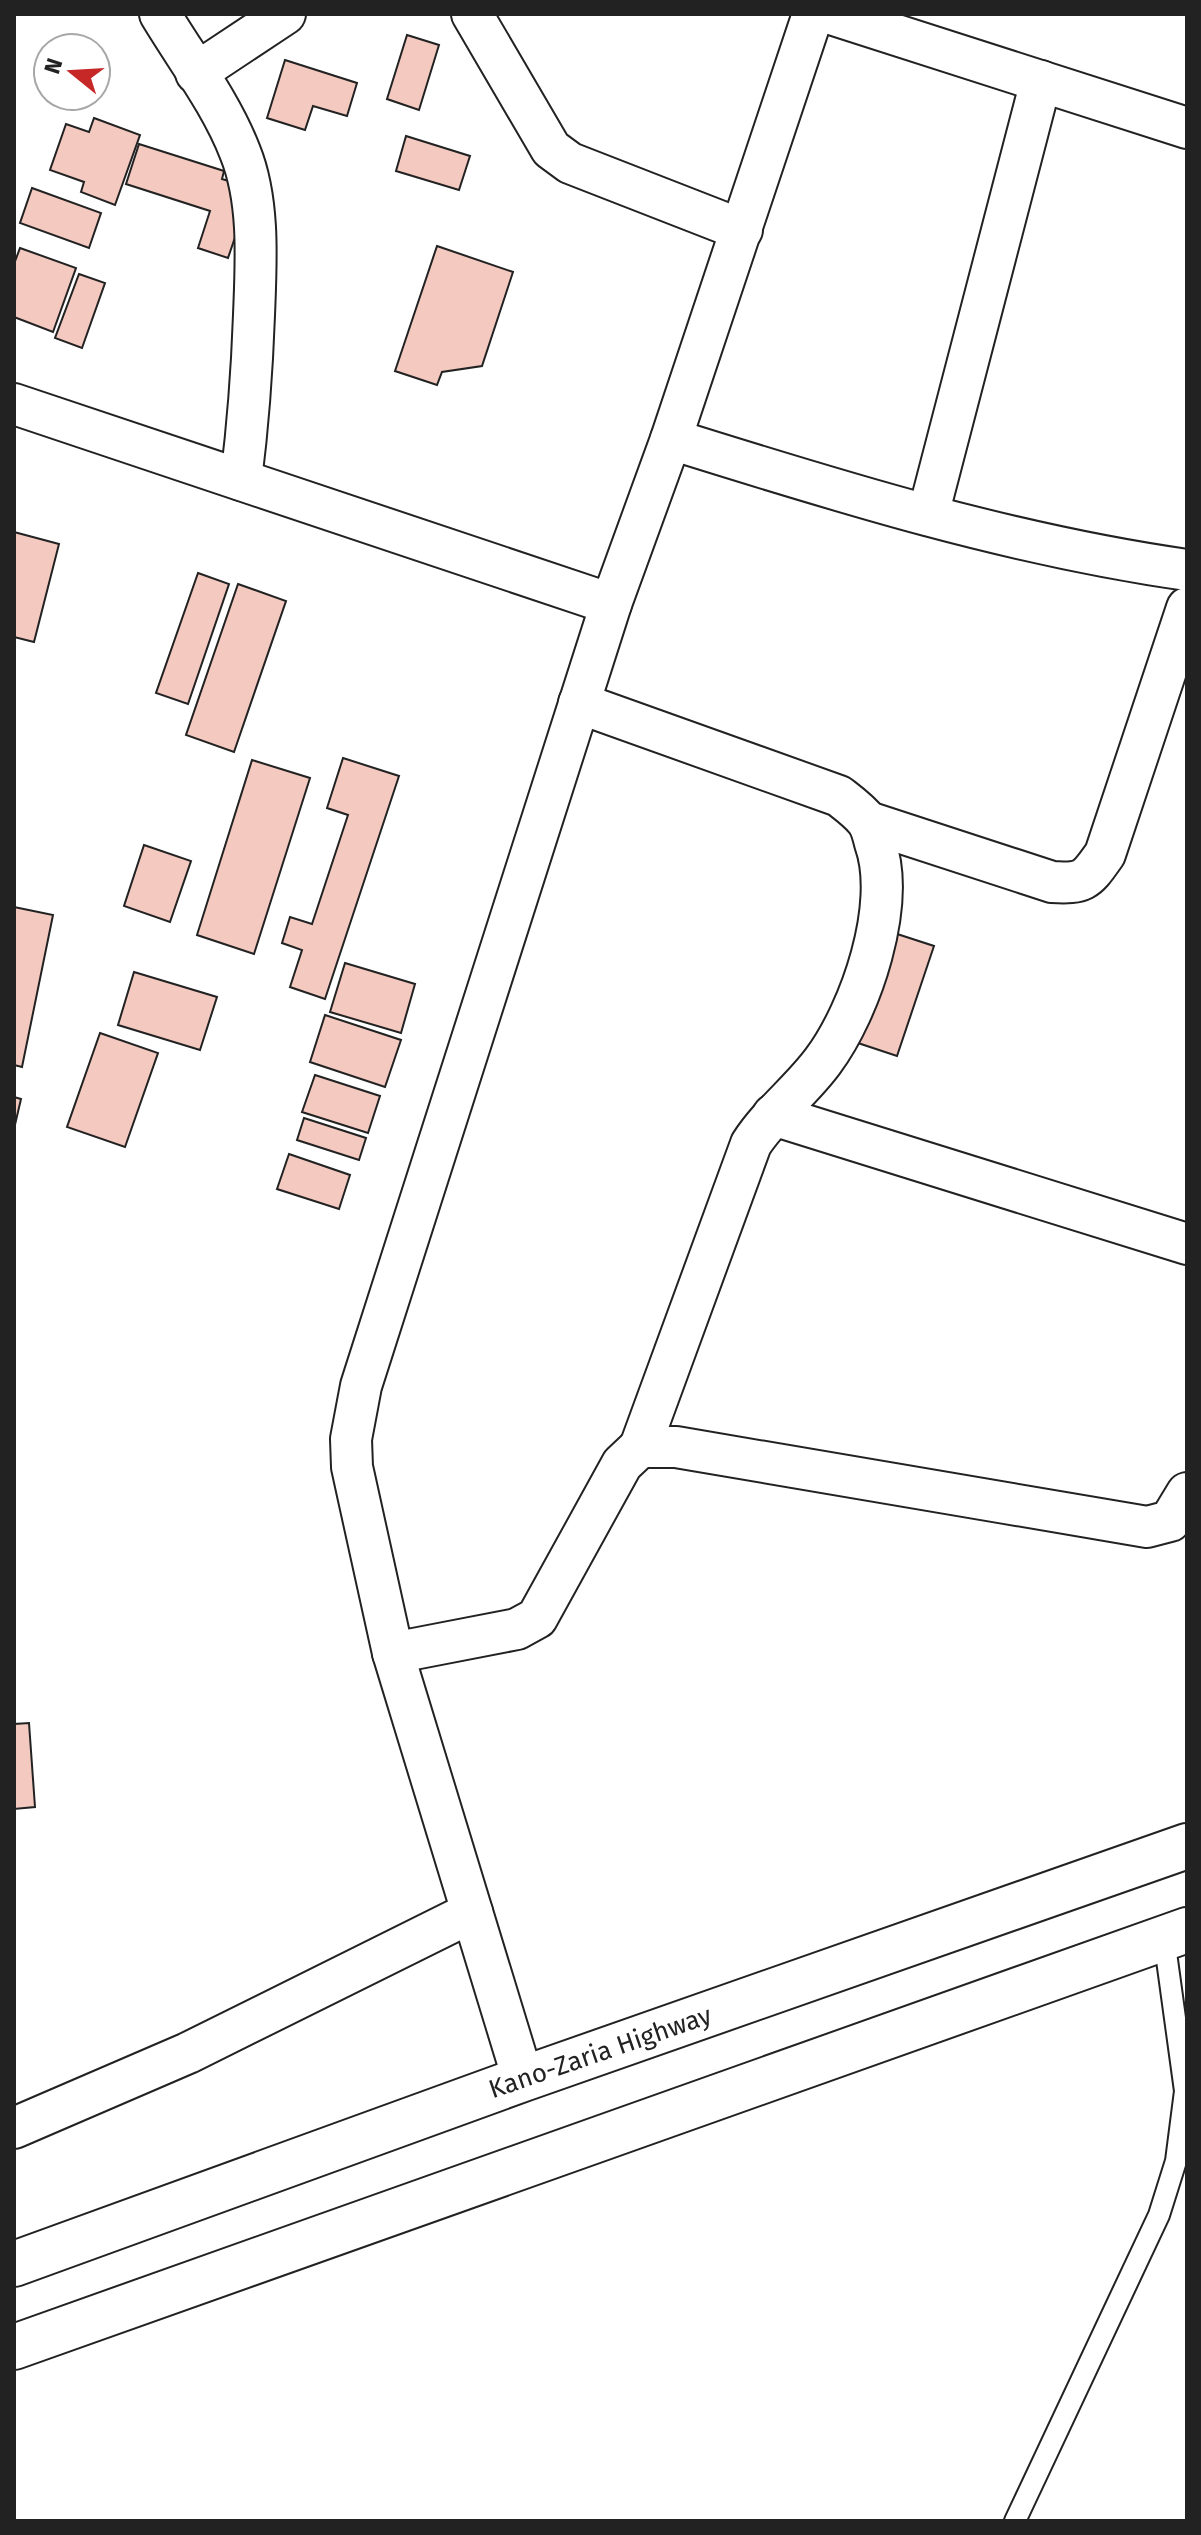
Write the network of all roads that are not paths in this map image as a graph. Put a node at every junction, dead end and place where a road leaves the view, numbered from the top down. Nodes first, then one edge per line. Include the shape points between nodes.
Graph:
1 (160, 14) edge
2 (285, 14) edge
3 (472, 14) edge
4 (813, 14) edge
5 (831, 14) edge
6 (196, 73) junction
7 (1041, 81) junction
8 (1187, 128) edge
9 (742, 230) junction
10 (14, 404) edge
11 (671, 439) junction
12 (241, 480) junction
13 (928, 515) junction
14 (1187, 570) edge
15 (611, 604) junction
16 (1187, 608) edge
17 (579, 703) junction
18 (868, 822) junction
19 (773, 1115) junction
20 (1187, 1244) edge
21 (640, 1447) junction
22 (1187, 1493) edge
23 (393, 1653) junction
24 (1187, 1846) edge
25 (472, 1912) junction
26 (1175, 1934) edge
27 (523, 2079) junction
28 (14, 2128) edge
29 (14, 2264) edge
30 (14, 2347) edge
31 (1015, 2521) edge

1 - 6 street
2 - 6 street
3 - 9 street via 551,149 570,163
4 - 9 street
5 - 7 street
6 - 12 street via 241,153 251,193 256,273 250,412
7 - 8 street
7 - 13 street
9 - 11 street
10 - 12 street
11 - 13 street
11 - 15 street
12 - 15 street
13 - 14 street via 1133,563
15 - 17 street
16 - 18 street via 1105,854 1088,877 1052,882
17 - 18 street via 839,796
17 - 23 street via 361,1386 351,1439 352,1467
18 - 19 street via 880,856 883,896 866,976 842,1034 824,1061
19 - 20 street
19 - 21 street via 751,1144
21 - 22 street via 676,1447 1147,1527 1170,1521
21 - 23 street via 622,1464 537,1618 517,1629
23 - 25 street
24 - 27 highway, Kano-Zaria Highway
25 - 27 street
25 - 28 street via 188,2053
26 - 30 highway
26 - 31 lane via 1185,2091 1176,2161 1147,2242
27 - 29 highway, Kano-Zaria Highway

